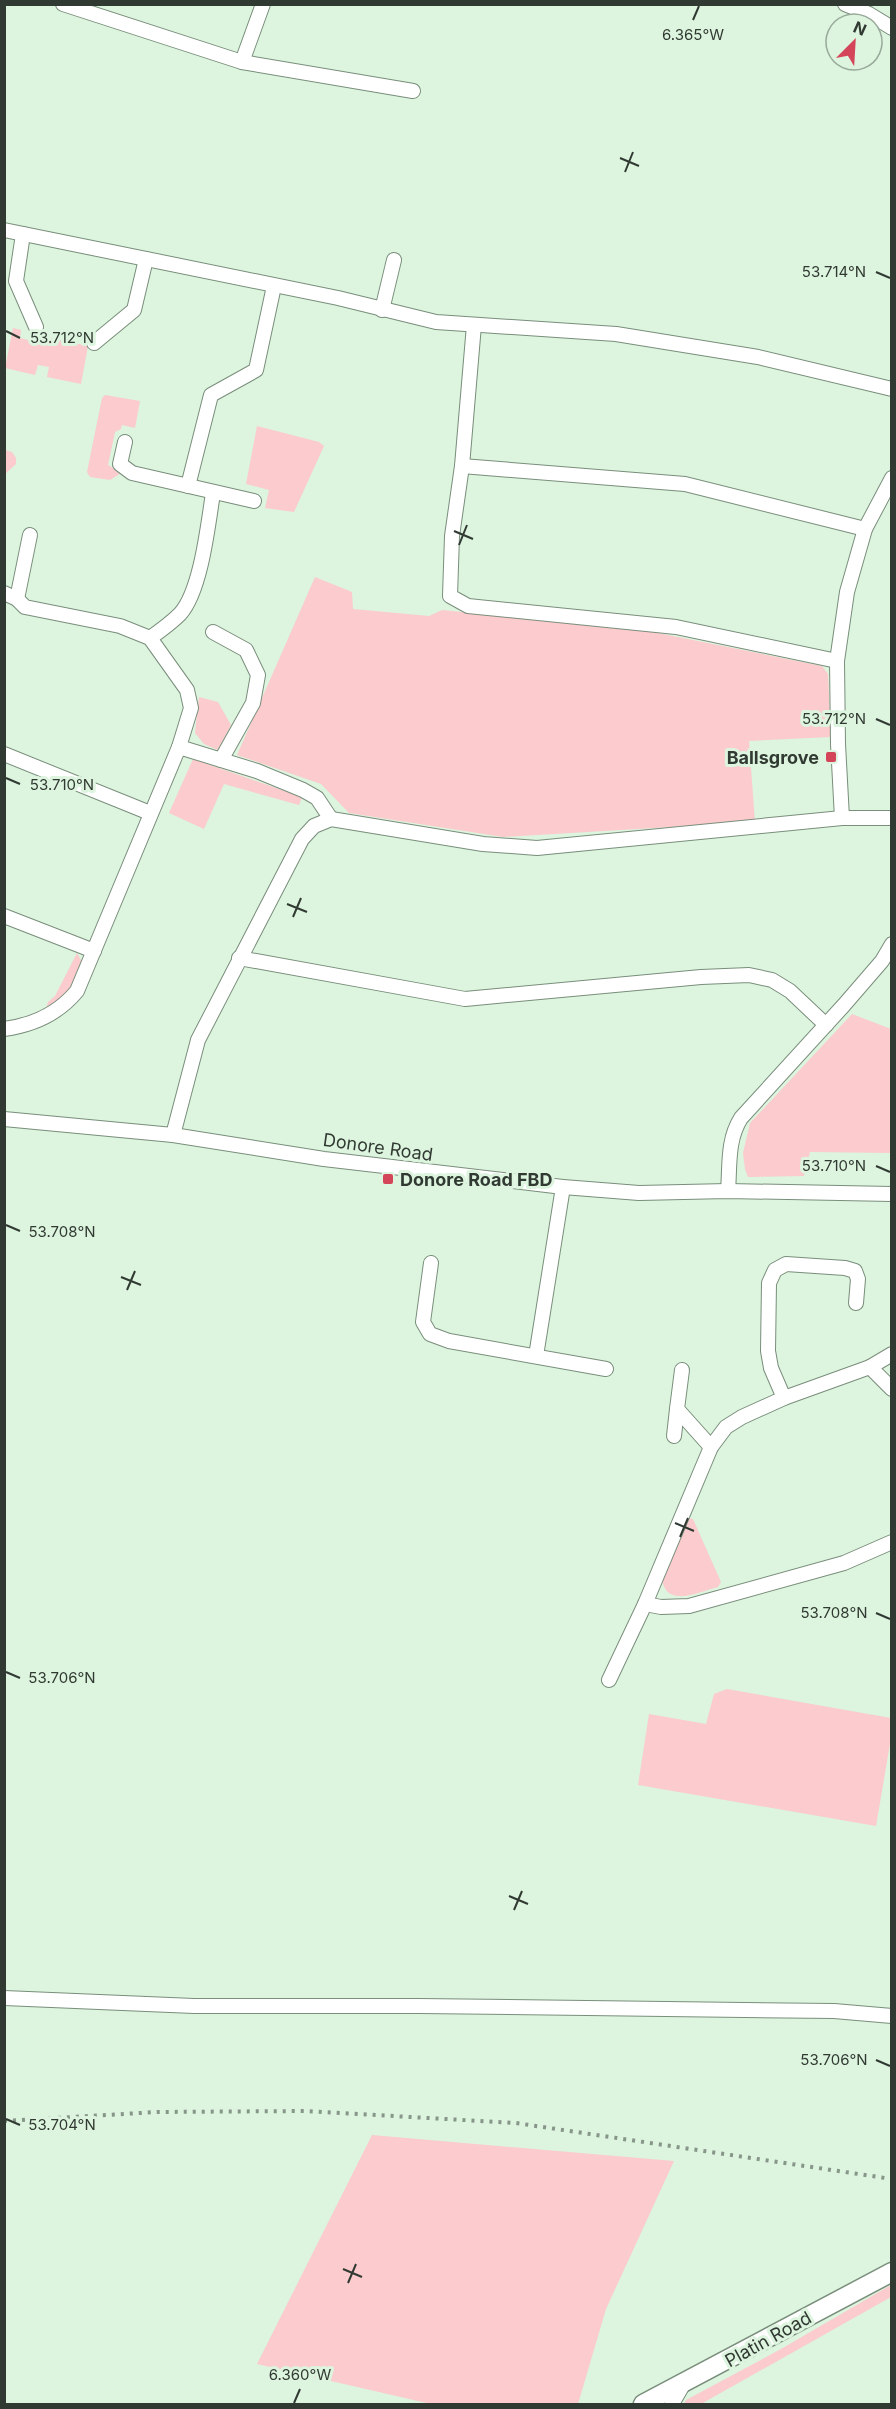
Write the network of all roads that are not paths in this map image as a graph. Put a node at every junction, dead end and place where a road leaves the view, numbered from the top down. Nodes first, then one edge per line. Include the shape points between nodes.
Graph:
1 (63, 4) edge
2 (263, 4) edge
3 (845, 4) edge
4 (891, 28) edge
5 (242, 62) junction
6 (413, 91) dead end
7 (4, 230) edge
8 (23, 234) junction
9 (146, 260) junction
10 (394, 260) dead end
11 (274, 286) junction
12 (382, 310) junction
13 (474, 325) junction
14 (36, 327) dead end
15 (94, 343) dead end
16 (891, 389) edge
17 (125, 442) dead end
18 (462, 466) junction
19 (891, 478) edge
20 (188, 486) junction
21 (213, 493) junction
22 (254, 501) dead end
23 (865, 529) junction
24 (30, 535) dead end
25 (11, 596) edge
26 (213, 632) dead end
27 (150, 638) junction
28 (837, 661) junction
29 (179, 747) junction
30 (4, 754) edge
31 (221, 760) junction
32 (150, 813) junction
33 (842, 818) junction
34 (891, 818) edge
35 (331, 819) junction
36 (4, 916) edge
37 (891, 944) edge
38 (94, 951) junction
39 (239, 958) junction
40 (826, 1025) junction
41 (4, 1029) edge
42 (4, 1119) edge
43 (173, 1136) junction
44 (563, 1187) junction
45 (728, 1191) junction
46 (891, 1194) edge
47 (430, 1263) dead end
48 (856, 1303) dead end
49 (891, 1354) edge
50 (536, 1356) junction
51 (870, 1367) junction
52 (606, 1369) dead end
53 (682, 1370) dead end
54 (891, 1389) edge
55 (784, 1398) junction
56 (677, 1409) junction
57 (674, 1436) dead end
58 (711, 1447) junction
59 (891, 1542) edge
60 (645, 1604) junction
61 (609, 1680) dead end
62 (4, 1998) edge
63 (891, 2016) edge
64 (891, 2272) edge
65 (685, 2382) junction
66 (643, 2404) edge
67 (672, 2404) edge

1 - 5 street
2 - 5 street
3 - 4 street
5 - 6 street
7 - 8 street
8 - 9 street
8 - 14 street via 16,281
9 - 11 street
9 - 15 street via 134,310
10 - 12 street
11 - 12 street
11 - 20 street via 256,370 211,395
12 - 13 street via 436,322
13 - 16 street via 616,334 758,357
13 - 18 street
17 - 20 street via 120,464 132,473
18 - 23 street via 685,484
18 - 28 street via 452,537 450,596 468,606 676,627
19 - 23 street
20 - 21 street
21 - 22 street
21 - 27 street via 191,597 180,614
23 - 28 street via 847,592
24 - 25 street
25 - 27 street via 25,607 120,626
26 - 31 street via 246,650 258,675 253,703
27 - 29 street via 187,690 191,708
28 - 33 street
29 - 31 street
29 - 32 street
30 - 32 street
31 - 35 street via 303,790 317,798
32 - 38 street
33 - 34 street
33 - 35 street via 537,848 483,844
35 - 39 street via 314,826 302,839
36 - 38 street
37 - 40 street via 882,961
38 - 41 street via 77,991 66,1004 48,1017
39 - 40 street via 465,999 749,975 772,980
39 - 43 street via 198,1040
40 - 45 street via 741,1118 731,1143
42 - 43 street, Donore Road
43 - 44 street, Donore Road via 356,1163
44 - 45 street, Donore Road via 639,1193
44 - 50 street
45 - 46 street, Donore Road
47 - 50 street via 423,1322 430,1334
48 - 55 street via 855,1271 786,1264 775,1270 769,1283 768,1351
49 - 51 street
50 - 52 street
51 - 54 street
51 - 55 street
53 - 56 street
55 - 58 street via 726,1427
56 - 57 street
56 - 58 street
58 - 60 street
59 - 60 street via 844,1563 689,1606
60 - 61 street
62 - 63 street via 151,2005 834,2011
64 - 65 main road, Platin Road
65 - 66 main road, Platin Road
65 - 67 street

